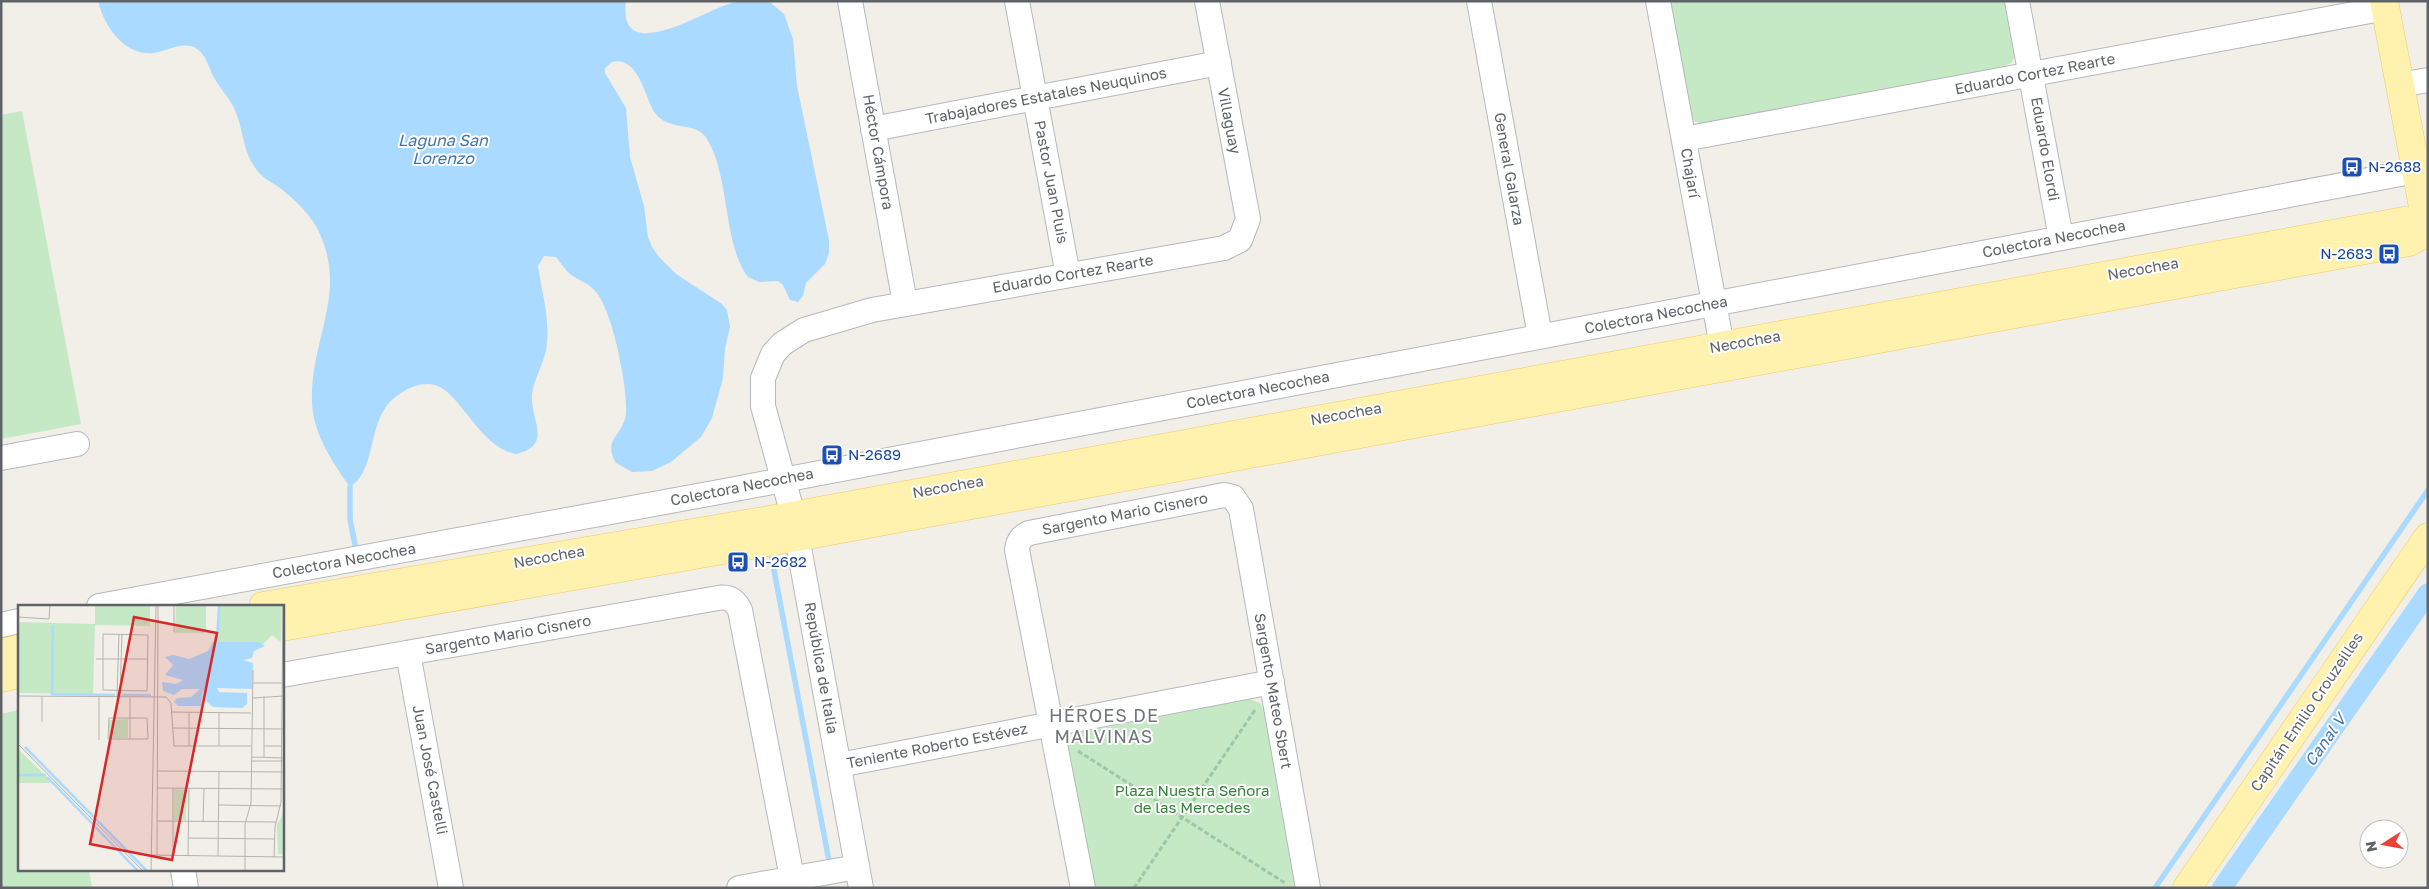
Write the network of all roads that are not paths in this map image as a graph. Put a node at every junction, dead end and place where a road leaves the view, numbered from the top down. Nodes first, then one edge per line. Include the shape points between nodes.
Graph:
1 (850, 1) edge
2 (1017, 1) edge
3 (1207, 1) edge
4 (1478, 1) edge
5 (1658, 1) edge
6 (2018, 1) edge
7 (2385, 5) edge
8 (1219, 63) junction
9 (2031, 74) junction
10 (2428, 80) edge
11 (2400, 85) junction
12 (1035, 98) junction
13 (873, 129) junction
14 (1684, 139) junction
15 (2416, 171) junction
16 (2427, 228) edge
17 (2061, 238) junction
18 (1240, 240) joint
19 (1068, 275) junction
20 (906, 303) junction
21 (1714, 304) junction
22 (1540, 336) junction
23 (1722, 346) junction
24 (77, 444) dead end
25 (1, 458) edge
26 (783, 479) junction
27 (1233, 498) joint
28 (795, 526) junction
29 (2428, 537) edge
30 (104, 605) edge
31 (270, 605) edge
32 (18, 621) edge
33 (1, 624) edge
34 (284, 627) edge
35 (18, 650) edge
36 (1, 653) edge
37 (408, 653) junction
38 (18, 674) edge
39 (284, 675) edge
40 (1, 678) edge
41 (1272, 682) junction
42 (1051, 725) junction
43 (839, 766) junction
44 (183, 872) edge
45 (859, 878) edge
46 (793, 884) edge
47 (186, 888) edge
48 (451, 888) edge
49 (738, 888) edge
50 (1083, 888) edge
51 (1308, 888) edge
52 (2187, 888) edge

1 - 13 street, Héctor Cámpora
2 - 12 street, Pastor Juan Pluis
3 - 8 street, Villaguay
4 - 22 street, General Galarza
5 - 14 street, Chajarí
6 - 9 street, Eduardo Elordi
7 - 9 street, Eduardo Cortez Rearte
7 - 11 main road
8 - 12 street, Trabajadores Estatales Neuquinos
8 - 18 street, Villaguay via 1248,219
9 - 14 street, Eduardo Cortez Rearte
9 - 17 street, Eduardo Elordi
10 - 11 street
11 - 15 main road
12 - 13 street, Trabajadores Estatales Neuquinos
12 - 19 street, Pastor Juan Pluis
13 - 20 street, Héctor Cámpora
14 - 21 street, Chajarí
15 - 16 main road
15 - 17 street, Colectora Necochea
16 - 23 main road, Necochea via 2416,222 2404,221
16 - 28 main road, Necochea via 2422,236 2409,242
17 - 21 street, Colectora Necochea
18 - 19 street, Eduardo Cortez Rearte via 1224,248
19 - 20 street, Eduardo Cortez Rearte
20 - 26 street, Eduardo Cortez Rearte via 841,317 804,330 773,354 765,372 762,392
21 - 22 street, Colectora Necochea
21 - 23 street, Chajarí
22 - 26 street, Colectora Necochea
23 - 28 main road, Necochea
24 - 25 street
26 - 28 street, República de Italia
26 - 30 street, Colectora Necochea
27 - 41 street, Sargento Mateo Sbert via 1241,509
27 - 42 street, Sargento Mario Cisnero via 1219,495 1029,533 1020,539 1017,550
28 - 31 main road, Necochea
28 - 34 main road, Necochea
28 - 43 street, República de Italia
29 - 52 main road, Capitán Emilio Crouzeilles
32 - 33 street
35 - 36 main road
37 - 39 street, Sargento Mario Cisnero
37 - 46 street, Sargento Mario Cisnero via 723,597 734,601 740,610
37 - 48 street, Juan José Castelli
38 - 40 main road
41 - 42 street, Teniente Roberto Estévez
41 - 51 street, Sargento Mateo Sbert
42 - 43 street, Teniente Roberto Estévez
42 - 50 street
43 - 45 street, República de Italia
44 - 47 street
45 - 46 street
46 - 49 street

